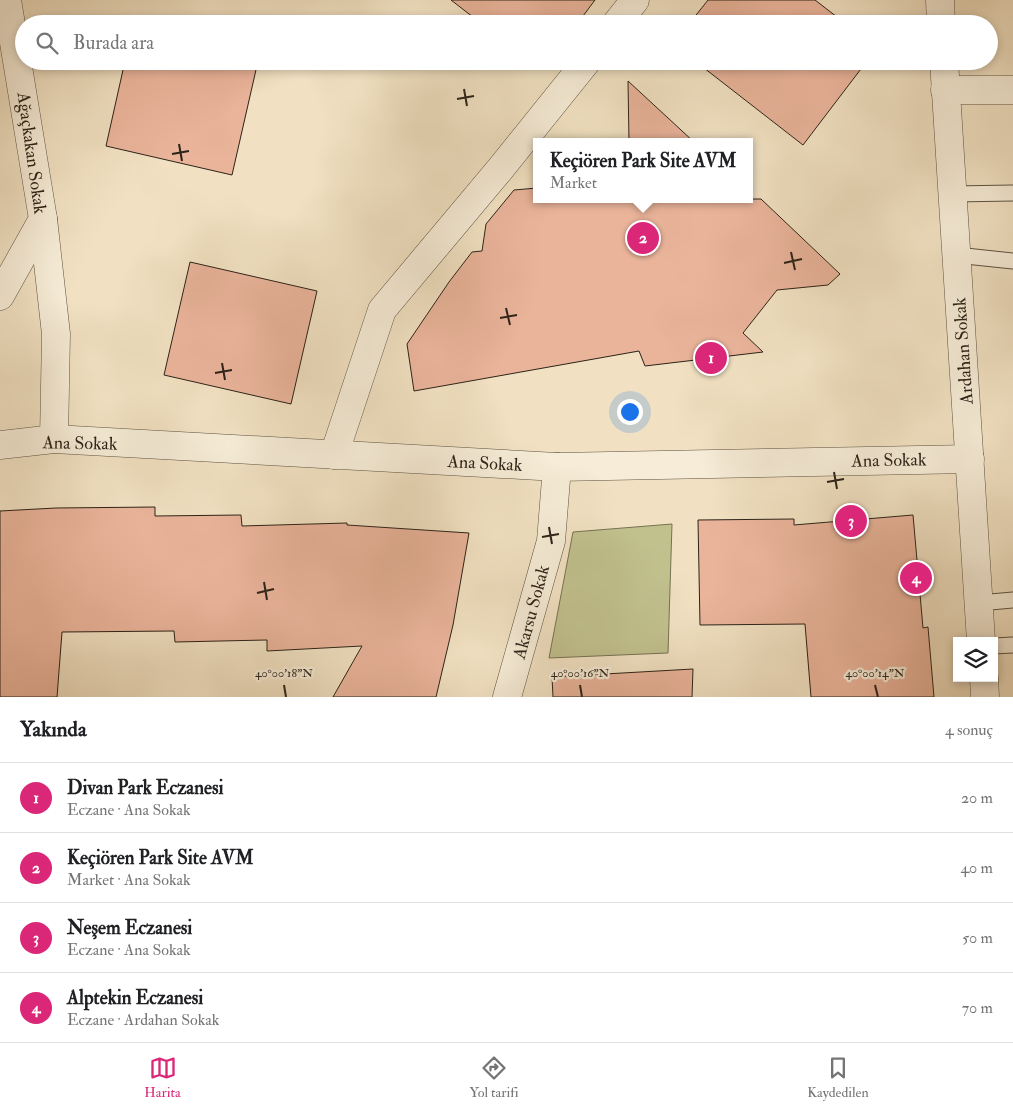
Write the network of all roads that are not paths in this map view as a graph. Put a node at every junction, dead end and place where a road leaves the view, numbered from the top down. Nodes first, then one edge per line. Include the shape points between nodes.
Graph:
1 (7, 0) edge
2 (635, 0) edge
3 (940, 0) edge
4 (623, 15) edge
5 (941, 15) edge
6 (580, 70) edge
7 (945, 70) edge
8 (10, 78) edge
9 (946, 90) junction
10 (1013, 90) edge
11 (1013, 193) edge
12 (952, 194) junction
13 (43, 219) junction
14 (956, 255) junction
15 (1013, 262) edge
16 (0, 296) edge
17 (54, 439) junction
18 (0, 446) edge
19 (334, 455) junction
20 (970, 459) junction
21 (557, 467) junction
22 (1013, 600) edge
23 (979, 603) junction
24 (982, 637) edge
25 (1013, 644) edge
26 (998, 646) edge
27 (984, 682) edge
28 (508, 697) edge
29 (985, 697) edge

1 - 8 street, Ağaçkakan Sokak
2 - 4 street
3 - 5 street
6 - 19 street via 382,310
7 - 9 street, Ardahan Sokak
8 - 13 street, Ağaçkakan Sokak
9 - 10 street
9 - 12 street, Ardahan Sokak
11 - 12 lane
12 - 14 street, Ardahan Sokak
13 - 16 street, Ağaçkakan Sokak
13 - 17 street via 56,334
14 - 15 lane
14 - 20 street, Ardahan Sokak
17 - 18 street, Ana Sokak
17 - 19 street, Ana Sokak
19 - 21 street, Ana Sokak
20 - 21 street, Ana Sokak
20 - 23 street, Ardahan Sokak
21 - 28 street, Akarsu Sokak via 551,540
22 - 23 lane
23 - 24 street, Ardahan Sokak
25 - 26 lane
27 - 29 street

